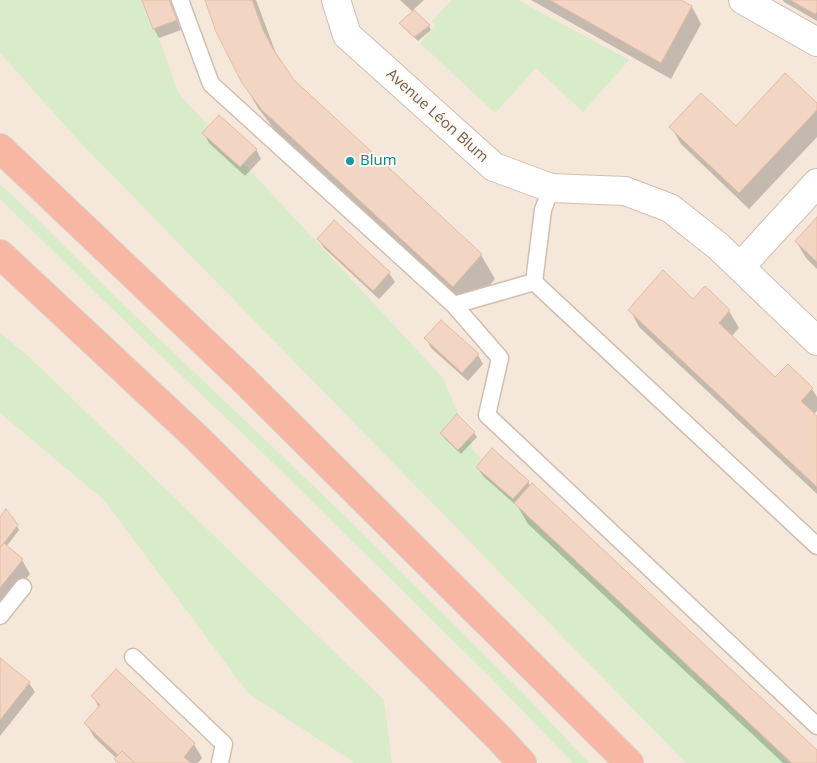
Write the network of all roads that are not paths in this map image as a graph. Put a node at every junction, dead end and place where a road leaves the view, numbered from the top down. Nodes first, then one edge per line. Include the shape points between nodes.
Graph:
1 (180, 0) edge
2 (336, 0) edge
3 (743, 0) edge
4 (817, 42) edge
5 (0, 148) edge
6 (817, 184) edge
7 (551, 188) junction
8 (0, 254) edge
9 (740, 267) junction
10 (534, 282) junction
11 (454, 305) junction
12 (817, 341) edge
13 (817, 546) edge
14 (23, 587) dead end
15 (0, 616) edge
16 (133, 657) dead end
17 (817, 726) edge
18 (220, 763) edge
19 (522, 763) edge
20 (629, 763) edge

1 - 11 lane via 212,84
2 - 7 street, Avenue Léon Blum via 347,35 494,167
3 - 4 street
5 - 20 highway via 244,380
6 - 9 street
7 - 9 street, Avenue Léon Blum via 625,191 670,208
7 - 10 lane via 543,210
8 - 19 highway via 195,436
9 - 12 street, Avenue Léon Blum
10 - 11 lane
10 - 13 lane
11 - 17 lane via 500,358 487,415
14 - 15 lane
16 - 18 lane via 224,744

